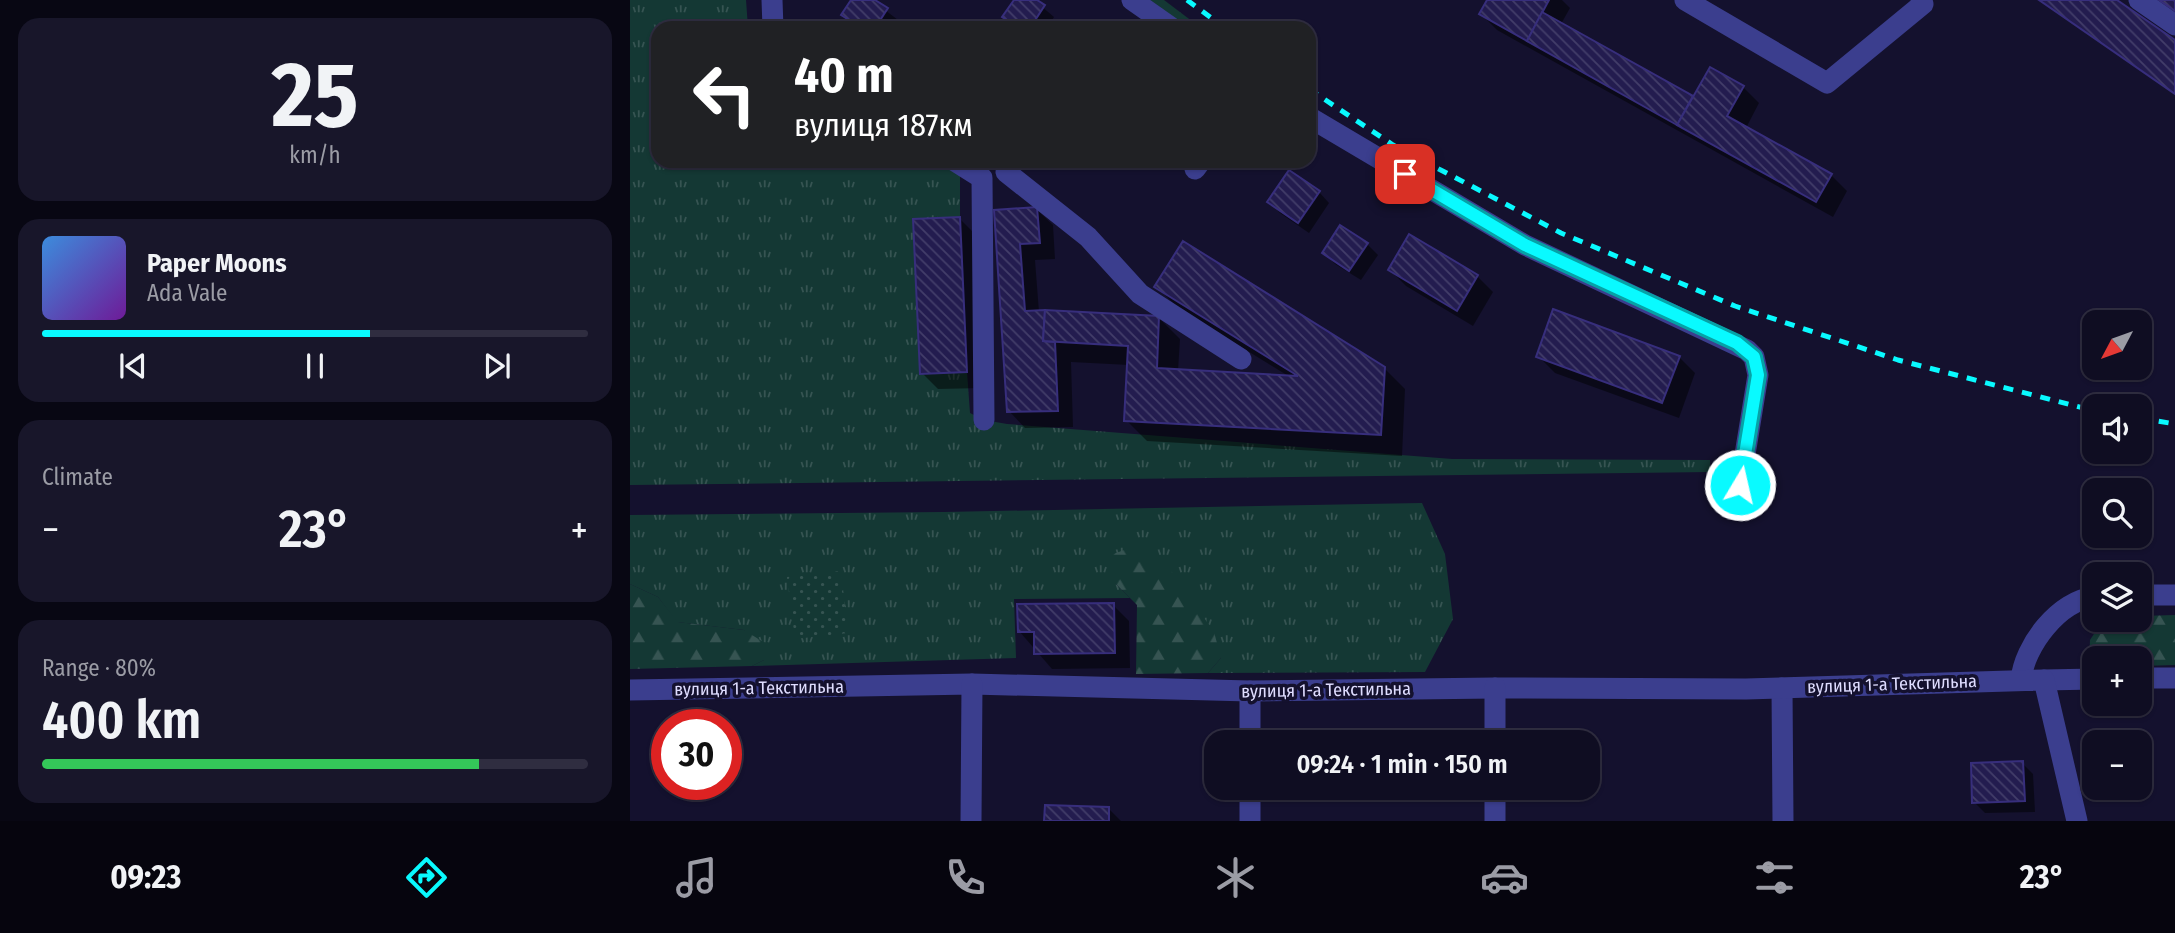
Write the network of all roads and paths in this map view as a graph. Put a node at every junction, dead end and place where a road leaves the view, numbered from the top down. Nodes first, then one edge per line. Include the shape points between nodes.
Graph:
1 (772, 0) edge
2 (1132, 0) edge
3 (1685, 0) edge
4 (1921, 0) edge
5 (2139, 0) edge
6 (773, 21) edge
7 (1162, 21) edge
8 (2175, 25) edge
9 (1316, 121) edge
10 (966, 168) edge
11 (1010, 168) edge
12 (1014, 168) edge
13 (982, 178) junction
14 (1241, 359) dead end
15 (984, 420) dead end
16 (1740, 485) dead end
17 (2175, 595) edge
18 (2152, 596) edge
19 (2082, 599) edge
20 (2152, 678) edge
21 (2175, 678) edge
22 (2082, 679) edge
23 (2021, 680) junction
24 (2044, 680) junction
25 (972, 684) junction
26 (1495, 688) junction
27 (1782, 688) junction
28 (630, 690) edge
29 (1250, 691) junction
30 (1250, 730) edge
31 (1495, 730) edge
32 (1250, 800) edge
33 (1495, 800) edge
34 (971, 821) edge
35 (1250, 821) edge
36 (1495, 821) edge
37 (1783, 821) edge
38 (2077, 821) edge

1 - 6 street
2 - 7 street
3 - 4 street via 1827,83 1923,4
5 - 8 street
9 - 16 street via 1525,245 1747,350 1754,357 1758,375
10 - 13 street
11 - 13 street via 1000,176
12 - 14 street via 1140,294
13 - 15 street
17 - 18 street
19 - 23 street via 2048,625 2025,660
20 - 21 street
22 - 24 street, вулиця 1-а Текстильна
23 - 24 street, вулиця 1-а Текстильна
23 - 27 street, вулиця 1-а Текстильна
24 - 38 street
25 - 28 street, вулиця 1-а Текстильна
25 - 29 street, вулиця 1-а Текстильна
25 - 34 street
26 - 27 street, вулиця 1-а Текстильна
26 - 29 street, вулиця 1-а Текстильна
26 - 31 street
27 - 37 street
29 - 30 street
32 - 35 street
33 - 36 street

